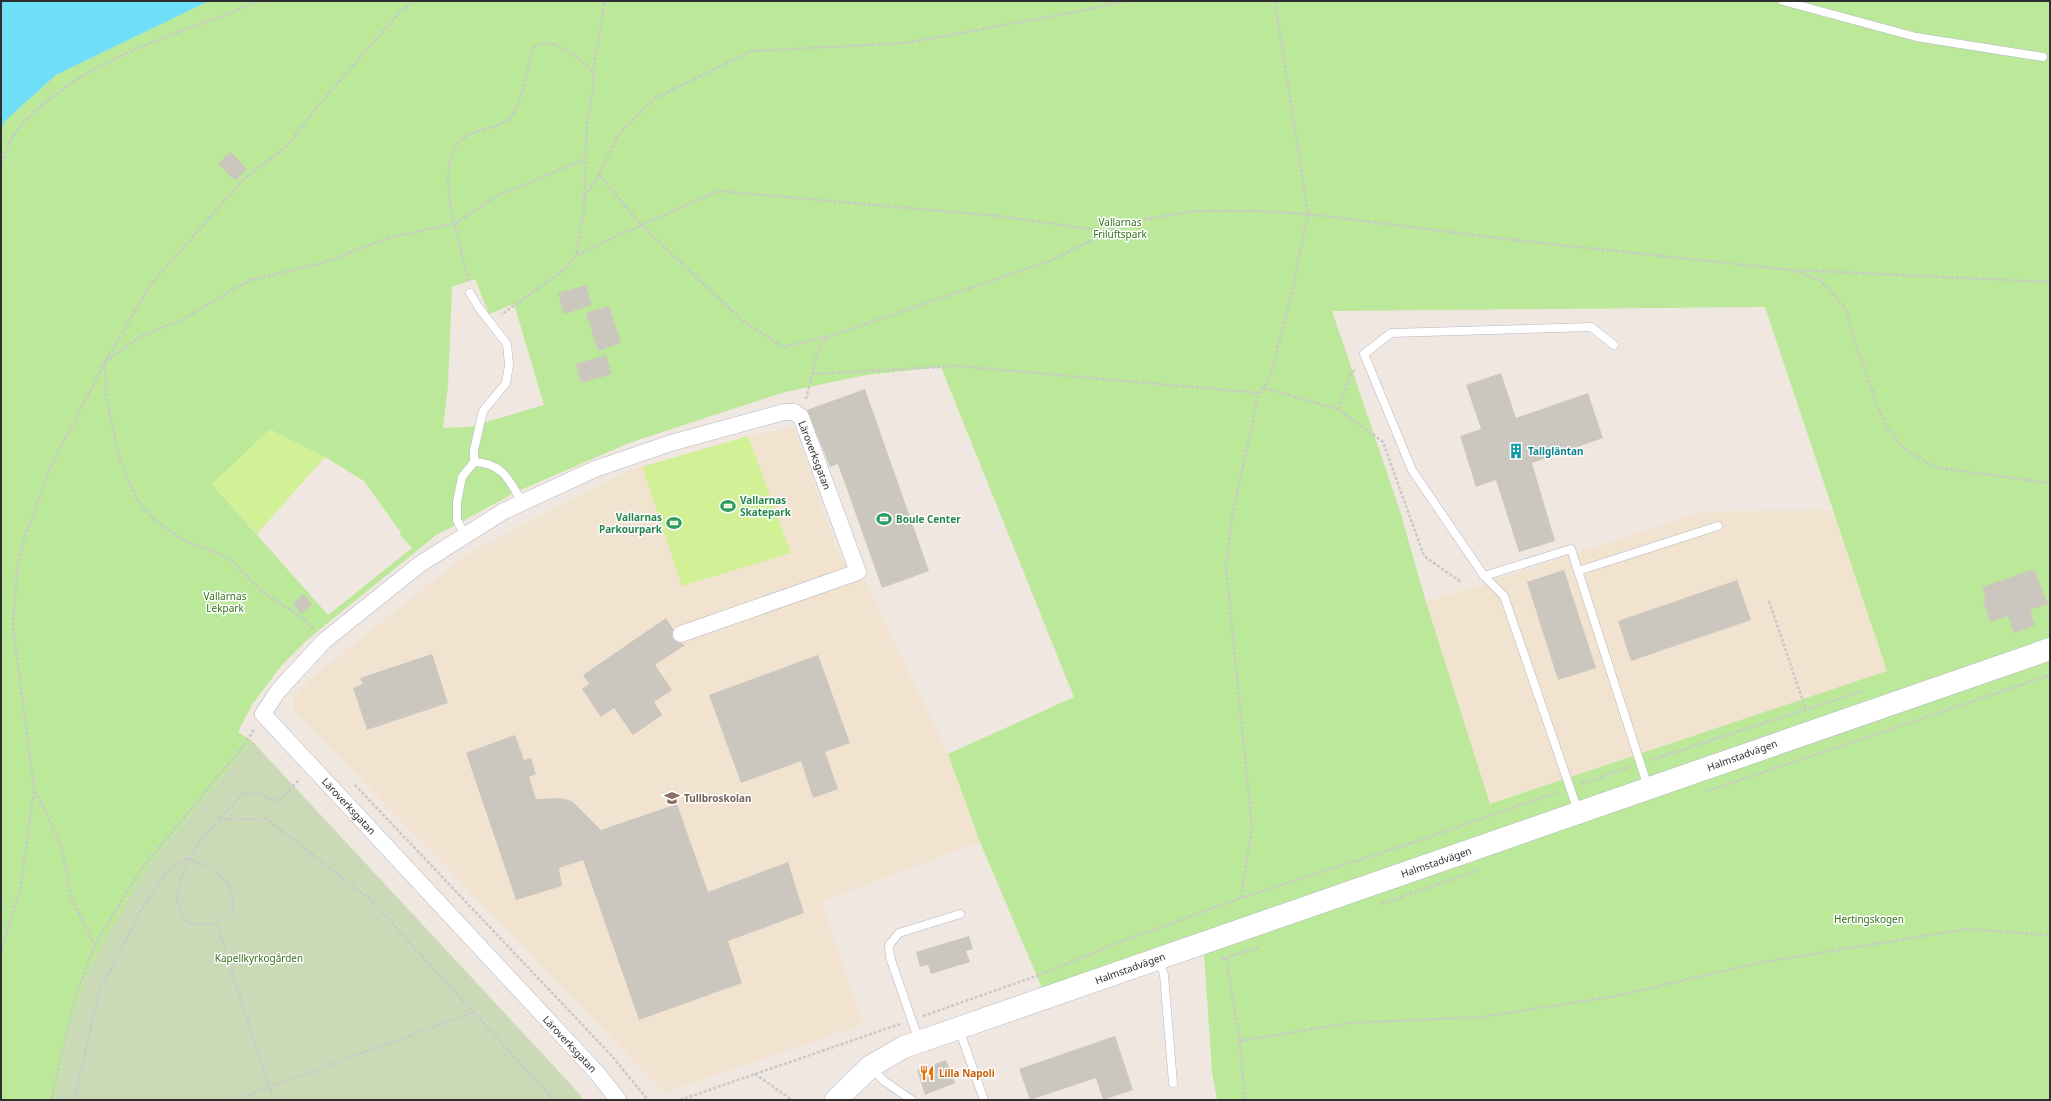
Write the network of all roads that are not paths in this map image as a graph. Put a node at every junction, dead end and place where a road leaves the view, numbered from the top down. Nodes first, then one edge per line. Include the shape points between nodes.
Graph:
1 (1783, 1) edge
2 (2044, 57) dead end
3 (470, 293) road end
4 (1614, 345) dead end
5 (474, 462) junction
6 (522, 502) junction
7 (1718, 526) dead end
8 (465, 535) junction
9 (1578, 571) junction
10 (1484, 576) junction
11 (682, 634) dead end
12 (2050, 649) edge
13 (1648, 788) junction
14 (1578, 814) junction
15 (960, 914) dead end
16 (1158, 957) junction
17 (959, 1028) junction
18 (919, 1042) junction
19 (871, 1066) junction
20 (1173, 1083) dead end
21 (618, 1100) edge
22 (836, 1100) edge
23 (912, 1100) edge
24 (984, 1100) edge

1 - 2 lane via 1916,37
3 - 5 lane via 507,344 509,365 506,383 498,396 482,411
4 - 10 lane via 1591,326 1391,333 1364,354 1412,470
5 - 6 lane via 487,463 499,468
5 - 8 lane via 462,477 457,502 457,520
6 - 8 street, Läroverksgatan
6 - 11 street, Läroverksgatan via 596,470 671,443 784,412 794,412 801,417 858,572
7 - 9 lane
8 - 21 street, Läroverksgatan via 420,564 324,642 278,691 263,714 598,1074
9 - 10 lane via 1571,549
9 - 13 lane
10 - 14 lane via 1504,596
12 - 13 main road, Halmstadvägen
13 - 14 main road, Halmstadvägen
14 - 16 main road, Halmstadvägen
15 - 18 lane via 899,933 889,945 890,957
16 - 17 main road, Halmstadvägen
16 - 20 lane via 1164,974
17 - 18 main road, Halmstadvägen
17 - 24 lane
18 - 19 main road, Halmstadvägen via 898,1050
19 - 22 main road, Halmstadvägen
19 - 23 lane via 884,1081

